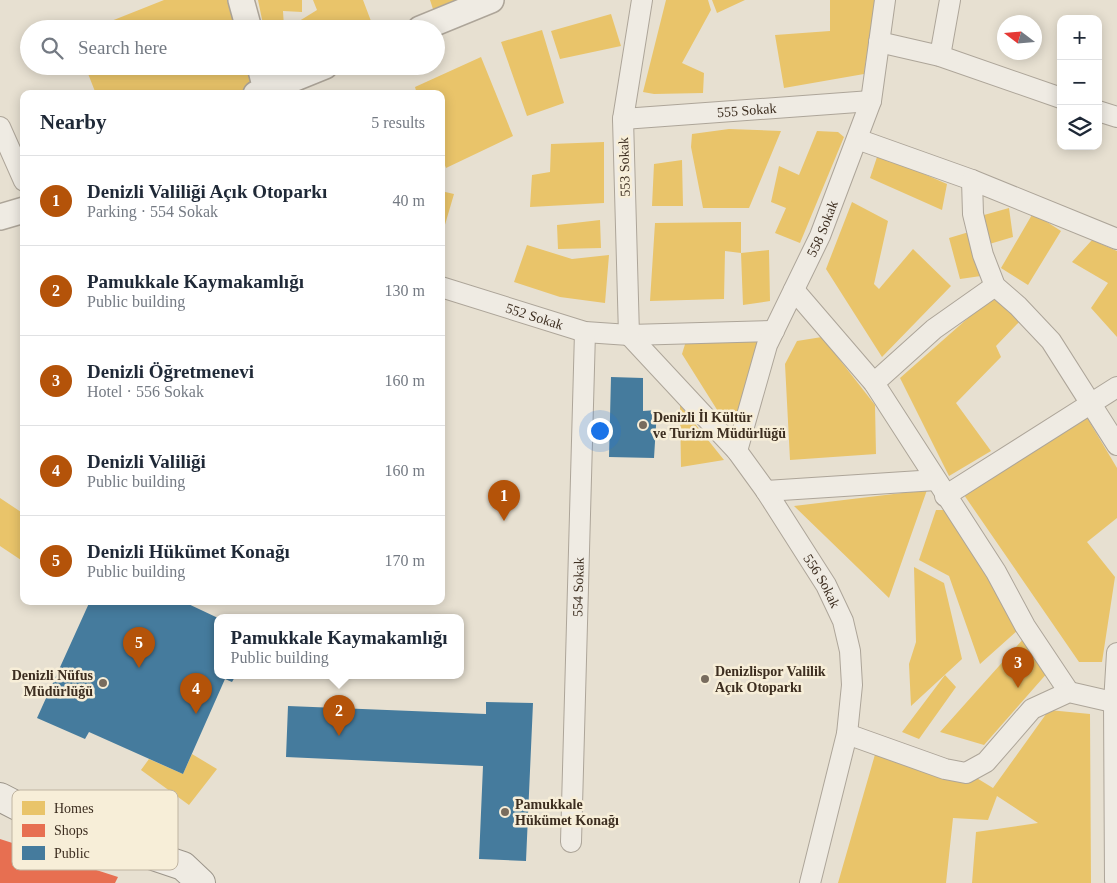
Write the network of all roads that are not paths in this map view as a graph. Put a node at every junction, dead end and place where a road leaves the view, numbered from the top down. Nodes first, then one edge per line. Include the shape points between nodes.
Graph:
1 (241, 0) edge
2 (491, 0) edge
3 (642, 0) edge
4 (885, 0) edge
5 (950, 0) edge
6 (247, 20) edge
7 (442, 20) edge
8 (879, 42) junction
9 (940, 56) junction
10 (261, 75) edge
11 (304, 75) edge
12 (263, 90) edge
13 (268, 90) edge
14 (1057, 97) edge
15 (871, 101) junction
16 (1102, 111) edge
17 (1117, 117) edge
18 (623, 119) junction
19 (0, 127) edge
20 (857, 139) junction
21 (20, 172) edge
22 (972, 180) junction
23 (20, 211) edge
24 (0, 216) edge
25 (1116, 235) edge
26 (995, 286) junction
27 (445, 288) edge
28 (794, 290) junction
29 (774, 331) junction
30 (585, 332) junction
31 (629, 335) junction
32 (874, 383) junction
33 (1117, 387) edge
34 (1091, 404) junction
35 (1117, 445) edge
36 (737, 451) junction
37 (941, 488) junction
38 (766, 491) junction
39 (1117, 653) edge
40 (1069, 692) junction
41 (1115, 703) edge
42 (847, 734) junction
43 (0, 797) edge
44 (12, 803) edge
45 (571, 842) dead end
46 (178, 870) edge
47 (192, 875) edge
48 (1115, 880) dead end
49 (810, 883) edge

1 - 6 street
2 - 7 street
3 - 18 street, 553 Sokak
4 - 8 street, 558 Sokak
5 - 9 street
8 - 9 street
8 - 15 street, 558 Sokak
9 - 14 street
10 - 12 street
11 - 13 street
15 - 18 street, 555 Sokak
15 - 20 street, 558 Sokak
16 - 17 street
18 - 31 street, 553 Sokak
19 - 21 street
20 - 22 street
20 - 28 street, 558 Sokak via 820,236
22 - 25 street
22 - 26 street via 973,214
23 - 24 street
26 - 32 street via 934,329
26 - 34 street via 1051,341
27 - 30 street, 552 Sokak
28 - 29 street, 558 Sokak
28 - 32 street
29 - 31 street, 552 Sokak
29 - 36 street, 558 Sokak via 767,345
30 - 31 street, 552 Sokak
30 - 45 street, 554 Sokak
31 - 36 street, 556 Sokak
32 - 37 street
33 - 34 street
34 - 35 street
34 - 37 street
36 - 38 street, 556 Sokak
37 - 38 street
37 - 40 street
38 - 42 street, 556 Sokak via 826,585 843,621 850,651 852,685
39 - 41 street
40 - 41 street
40 - 42 street via 1032,709 986,762 966,773 945,769
41 - 48 street
42 - 49 street, 556 Sokak
43 - 44 main road
46 - 47 main road

